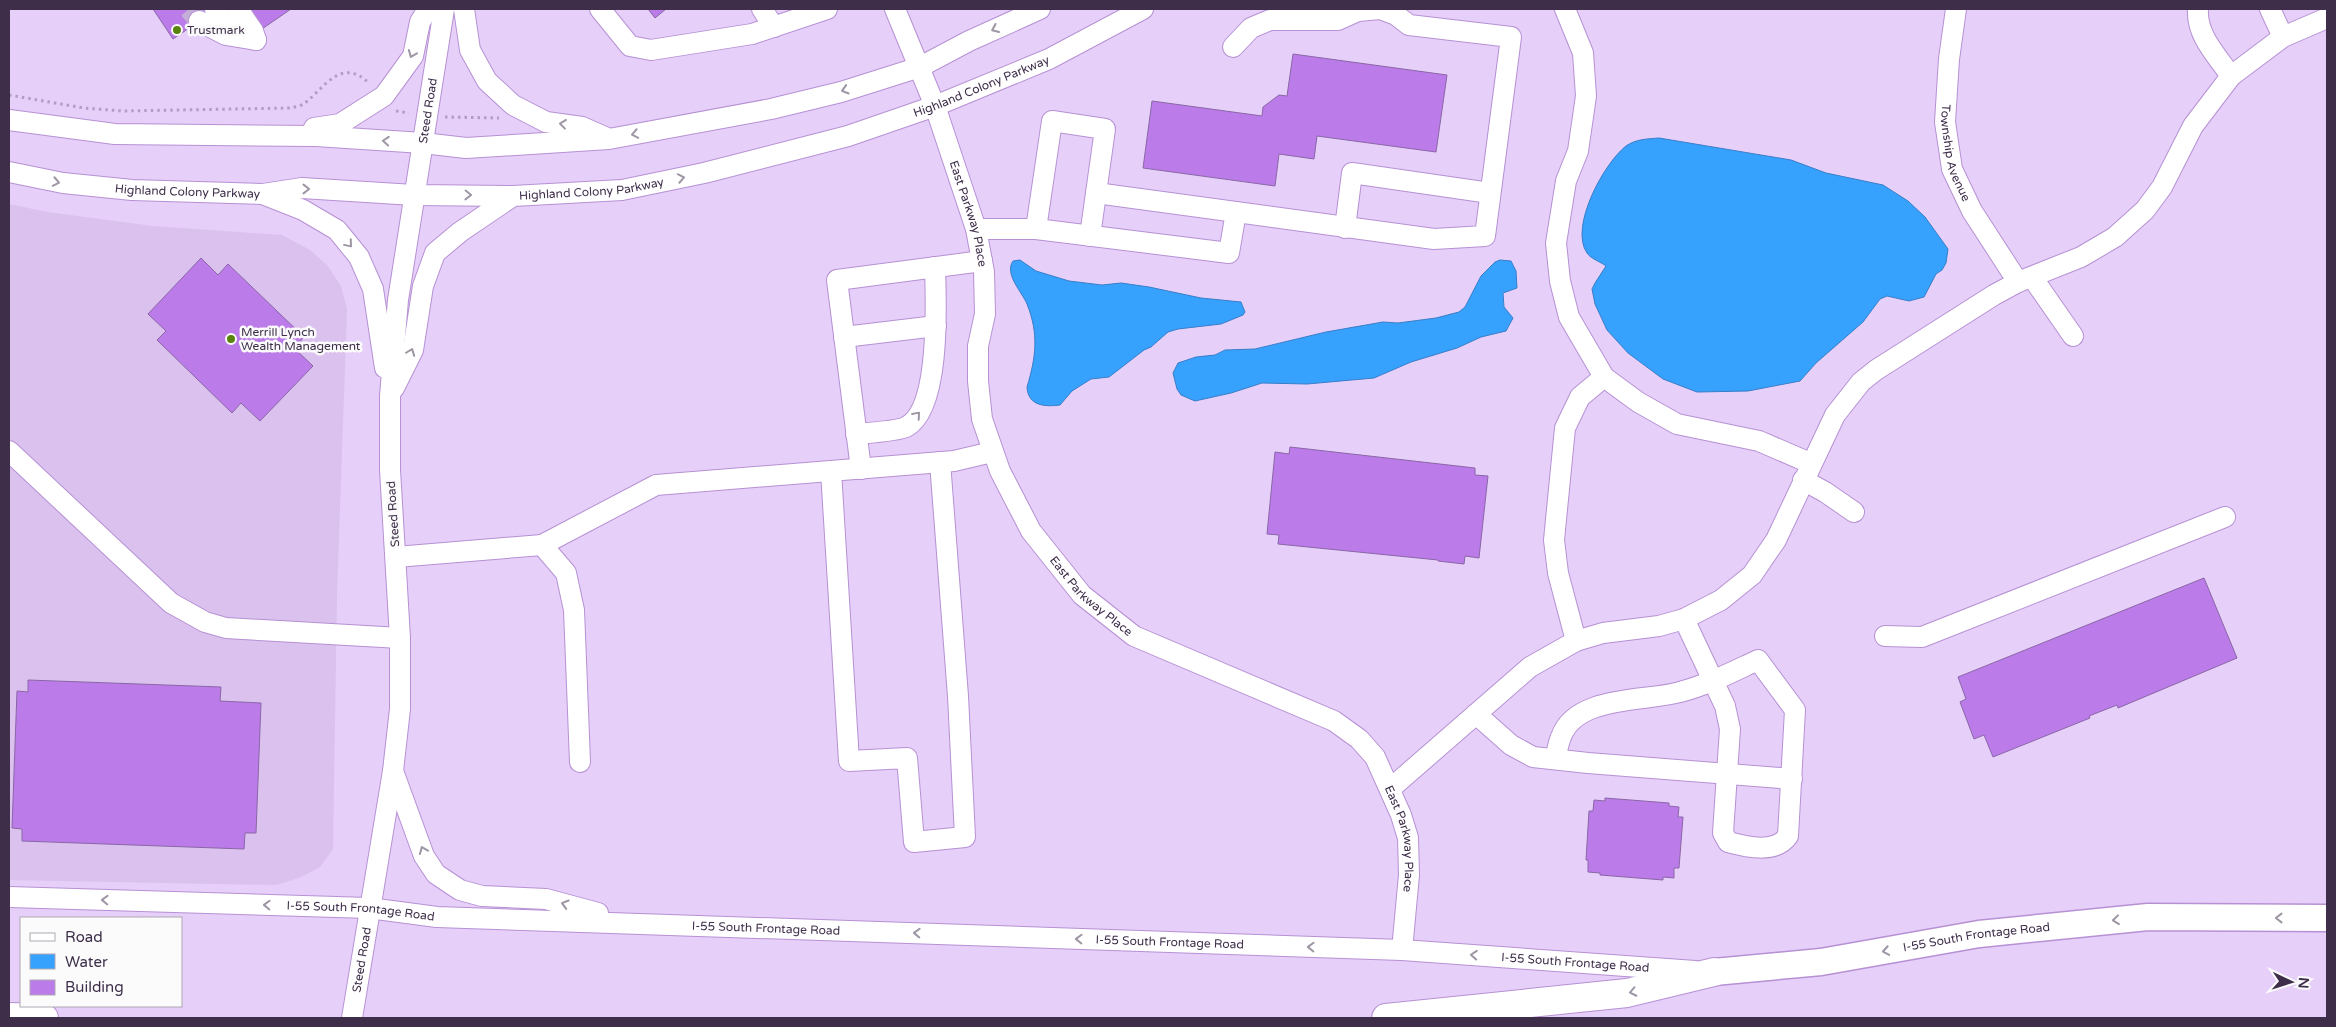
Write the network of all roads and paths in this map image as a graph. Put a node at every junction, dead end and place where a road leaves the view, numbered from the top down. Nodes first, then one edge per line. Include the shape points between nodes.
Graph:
1 (238, 9) edge
2 (428, 9) edge
3 (444, 9) edge
4 (464, 9) edge
5 (600, 9) edge
6 (762, 9) edge
7 (827, 9) edge
8 (895, 9) edge
9 (1040, 9) edge
10 (1143, 9) edge
11 (1380, 9) edge
12 (1565, 9) edge
13 (1956, 9) edge
14 (2198, 9) edge
15 (2270, 9) edge
16 (212, 14) tunnel mouth
17 (2327, 18) edge
18 (774, 27) junction
19 (2283, 37) junction
20 (1233, 47) dead end
21 (920, 67) junction
22 (2232, 76) junction
23 (370, 83) dead end
24 (9, 95) edge
25 (513, 105) junction
26 (935, 106) junction
27 (441, 117) dead end
28 (9, 120) edge
29 (269, 134) junction
30 (609, 139) junction
31 (423, 143) junction
32 (9, 172) edge
33 (1096, 193) junction
34 (1490, 193) junction
35 (263, 194) junction
36 (414, 195) junction
37 (513, 196) junction
38 (1236, 212) junction
39 (1344, 228) junction
40 (976, 229) junction
41 (1036, 229) junction
42 (1090, 236) junction
43 (982, 261) junction
44 (935, 267) junction
45 (2025, 279) junction
46 (936, 326) junction
47 (2073, 336) dead end
48 (844, 337) junction
49 (1604, 377) junction
50 (390, 396) junction
51 (856, 434) junction
52 (9, 451) edge
53 (992, 452) junction
54 (940, 462) junction
55 (861, 469) junction
56 (831, 471) junction
57 (1806, 472) junction
58 (1854, 512) dead end
59 (2225, 517) dead end
60 (542, 545) junction
61 (396, 557) junction
62 (1684, 619) junction
63 (1885, 636) dead end
64 (400, 638) junction
65 (1576, 641) junction
66 (1714, 682) junction
67 (1476, 714) junction
68 (1555, 759) junction
69 (580, 762) dead end
70 (393, 771) junction
71 (1728, 774) junction
72 (1792, 779) junction
73 (1390, 789) junction
74 (9, 897) edge
75 (369, 908) junction
76 (2327, 918) edge
77 (629, 922) junction
78 (1402, 950) junction
79 (1714, 972) junction
80 (9, 1017) edge
81 (44, 1018) edge
82 (352, 1018) edge
83 (1386, 1018) edge

1 - 16 street via 256,40
2 -> 29 street via 420,22 413,56 384,96 340,124
3 - 31 street, Steed Road
4 - 25 street via 470,50 487,81
5 - 18 street via 630,46 651,50 752,34
6 - 18 street
7 - 18 street
8 - 21 street, East Parkway Place
9 -> 21 street
10 - 26 street, Highland Colony Parkway via 1049,59
11 - 20 street via 1358,11 1338,20 1270,20 1251,28
11 - 34 street via 1409,25 1511,37
12 - 49 street via 1583,53 1586,96 1578,152 1566,181 1556,243 1560,281 1569,317
13 - 45 street, Township Avenue via 1945,122 1952,170 1972,211
14 - 22 street via 2203,38
15 - 19 street
17 - 19 street
19 - 22 street
21 - 26 street, East Parkway Place
21 -> 30 street via 841,92 771,109
22 - 45 street via 2193,126 2162,187 2145,210 2115,237 2081,257
23 - 24 path via 353,72 342,74 328,80 303,105 290,108 123,111
25 - 27 path via 500,118
30 -> 25 street via 582,126 546,122
37 -> 26 street, Highland Colony Parkway via 622,190 704,173 848,136
26 - 40 street, East Parkway Place
28 - 29 street via 115,134
31 -> 29 street
30 - 31 street via 466,148
31 - 36 street, Steed Road
32 -> 35 street, Highland Colony Parkway via 63,183 132,190
33 - 38 street
33 - 41 street via 1105,129 1052,121
33 - 42 street
34 - 39 street via 1485,236 1434,239
34 - 39 street via 1352,172
35 -> 36 street, Highland Colony Parkway via 302,188
35 -> 50 street via 303,210 337,230 359,257 373,289
36 -> 37 street, Highland Colony Parkway
36 - 50 street, Steed Road via 398,300
50 -> 37 street via 413,350 423,286 436,253 460,232
38 - 39 street
38 - 42 street via 1228,254
40 - 41 street
40 - 43 street, East Parkway Place
41 - 42 street
43 - 44 street
43 - 53 street, East Parkway Place via 985,314 978,346 978,381 982,419
44 - 46 street
44 - 48 street via 838,280
45 - 47 street, Township Avenue
45 - 57 street via 1932,334 1861,382 1835,415
46 - 48 street
51 -> 46 street via 906,427 922,409 932,367
48 - 51 street
49 - 57 street via 1638,402 1677,424 1759,441
49 - 65 street via 1580,397 1566,428 1562,456 1554,540 1558,573
50 - 61 street, Steed Road via 390,470
51 - 55 street
52 - 64 street via 171,604 188,614 226,628
53 - 54 street
53 - 73 street, East Parkway Place via 1031,531 1082,596 1134,636 1334,721 1359,739 1375,757
54 - 55 street
54 - 56 street via 965,837 914,842 907,758 849,761
55 - 56 street
56 - 60 street via 656,485
57 - 58 street via 1825,492
57 - 62 street via 1776,540 1752,574 1720,600
59 - 63 street via 1922,637
60 - 61 street
60 - 69 street via 566,574 574,610
61 - 64 street, Steed Road
62 - 65 street
62 - 66 street
64 - 70 street, Steed Road via 400,709
65 - 67 street via 1530,667
66 - 68 street via 1679,693 1607,703 1573,718 1561,736
66 - 71 street via 1725,706 1730,729
66 - 72 street via 1758,660 1795,710
67 - 68 street via 1511,745 1532,757
67 - 73 street
68 - 71 street
70 - 75 street, Steed Road
77 -> 70 street via 546,899 482,896 460,890 436,874 424,856
71 - 72 street
71 - 72 street via 1723,833 1728,842 1771,848 1782,845 1788,836
73 - 78 street, East Parkway Place via 1408,838 1409,875
75 -> 74 street, I-55 South Frontage Road
75 - 77 street, I-55 South Frontage Road via 437,917
75 - 82 street, Steed Road
76 -> 79 main road, I-55 South Frontage Road via 2148,917 1979,934 1821,962
78 -> 77 street, I-55 South Frontage Road
79 -> 78 street, I-55 South Frontage Road
79 -> 83 highway via 1627,993
80 - 81 highway

